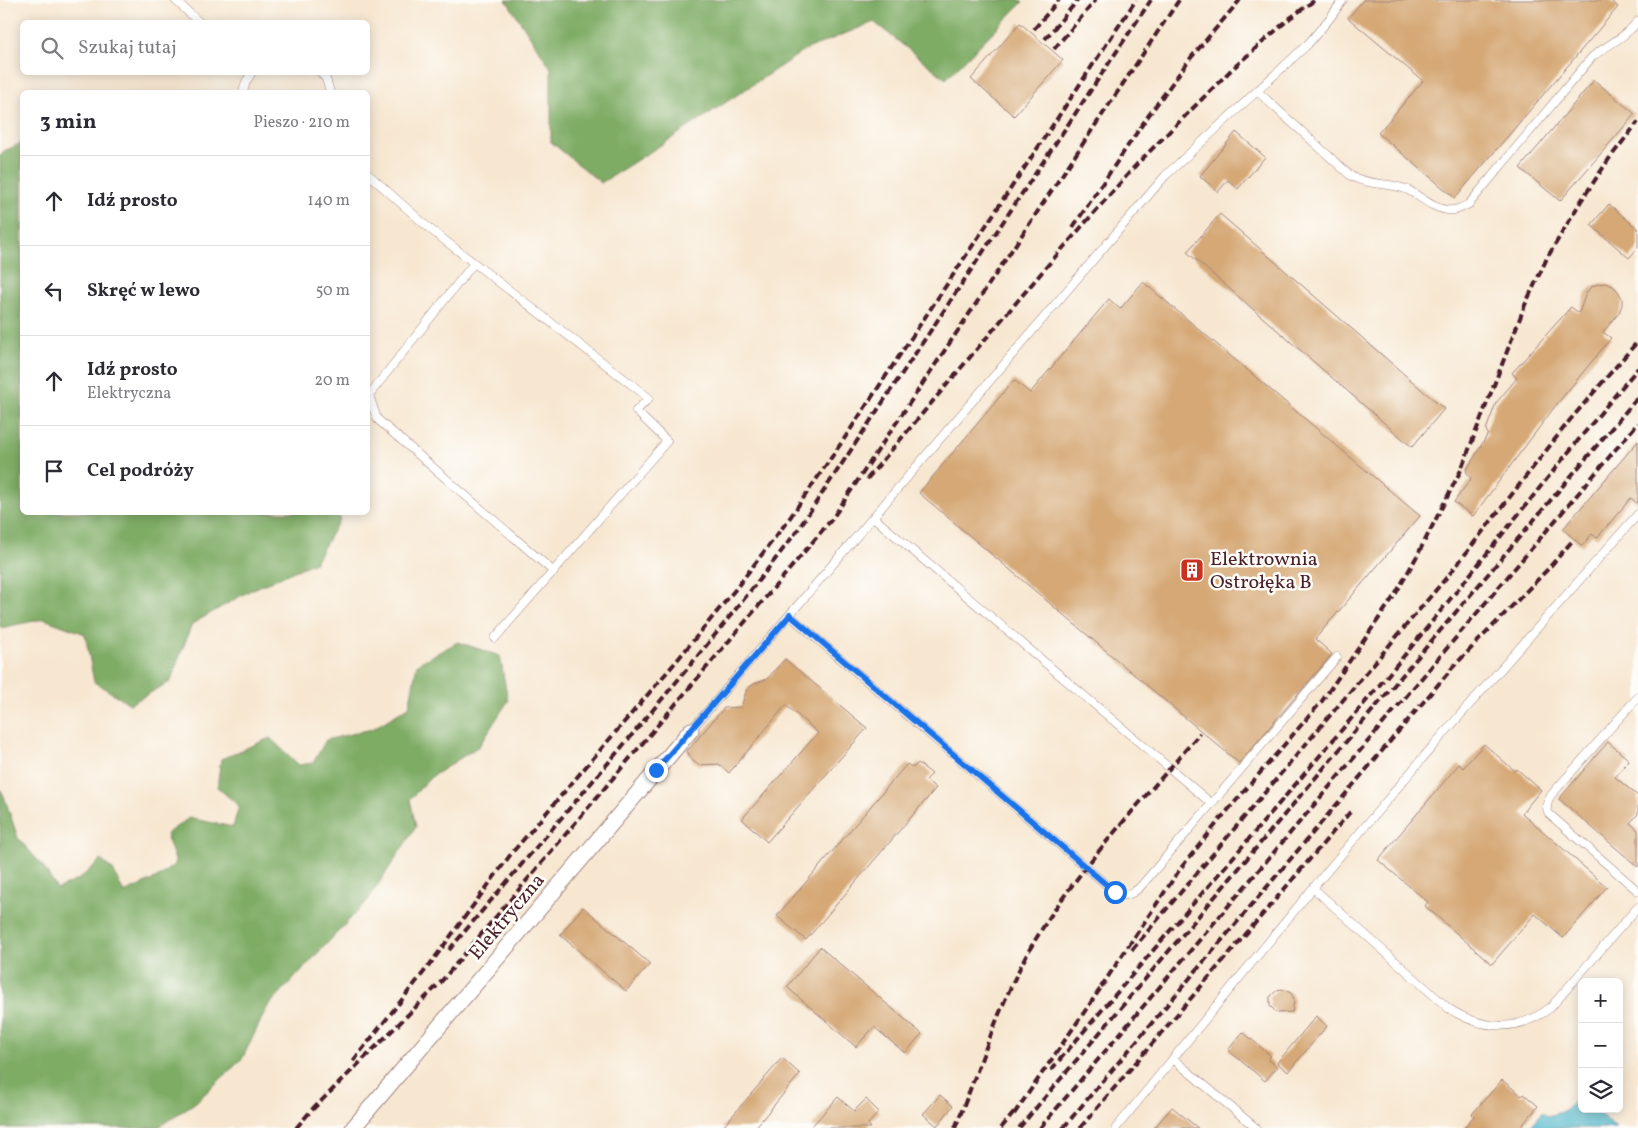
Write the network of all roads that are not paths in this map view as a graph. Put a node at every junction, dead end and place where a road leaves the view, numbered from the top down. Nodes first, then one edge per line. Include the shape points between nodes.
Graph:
1 (175, 0) edge
2 (1343, 0) edge
3 (197, 20) edge
4 (1638, 21) edge
5 (250, 75) edge
6 (323, 75) edge
7 (244, 90) edge
8 (329, 90) edge
9 (1257, 90) junction
10 (370, 176) edge
11 (474, 263) junction
12 (370, 394) edge
13 (370, 398) edge
14 (1638, 514) edge
15 (873, 517) junction
16 (554, 572) junction
17 (790, 615) junction
18 (495, 638) dead end
19 (1337, 657) dead end
20 (1638, 697) edge
21 (691, 730) joint
22 (1212, 804) junction
23 (1313, 888) junction
24 (1638, 891) edge
25 (1638, 908) edge
26 (1173, 1059) junction
27 (353, 1128) edge
28 (1116, 1128) edge
29 (1256, 1128) edge

1 - 3 lane
2 - 9 lane via 1308,44
4 - 9 lane via 1592,57 1469,204 1455,211 1435,207 1407,190 1351,176
5 - 7 lane
6 - 8 lane
9 - 15 lane via 1165,176
10 - 11 lane
11 - 12 lane
11 - 16 lane via 649,398 636,411 667,441
13 - 16 lane via 377,419
14 - 23 lane via 1439,739
15 - 17 lane
15 - 22 lane
16 - 18 lane
17 - 21 lane
17 - 22 lane via 1121,895 1135,892 1141,886
19 - 22 lane
20 - 24 lane via 1547,800 1546,808
21 - 27 street, Elektryczna
23 - 25 lane via 1448,1008 1464,1018 1500,1026 1521,1024 1551,1007
23 - 26 lane
26 - 28 lane
26 - 29 lane

